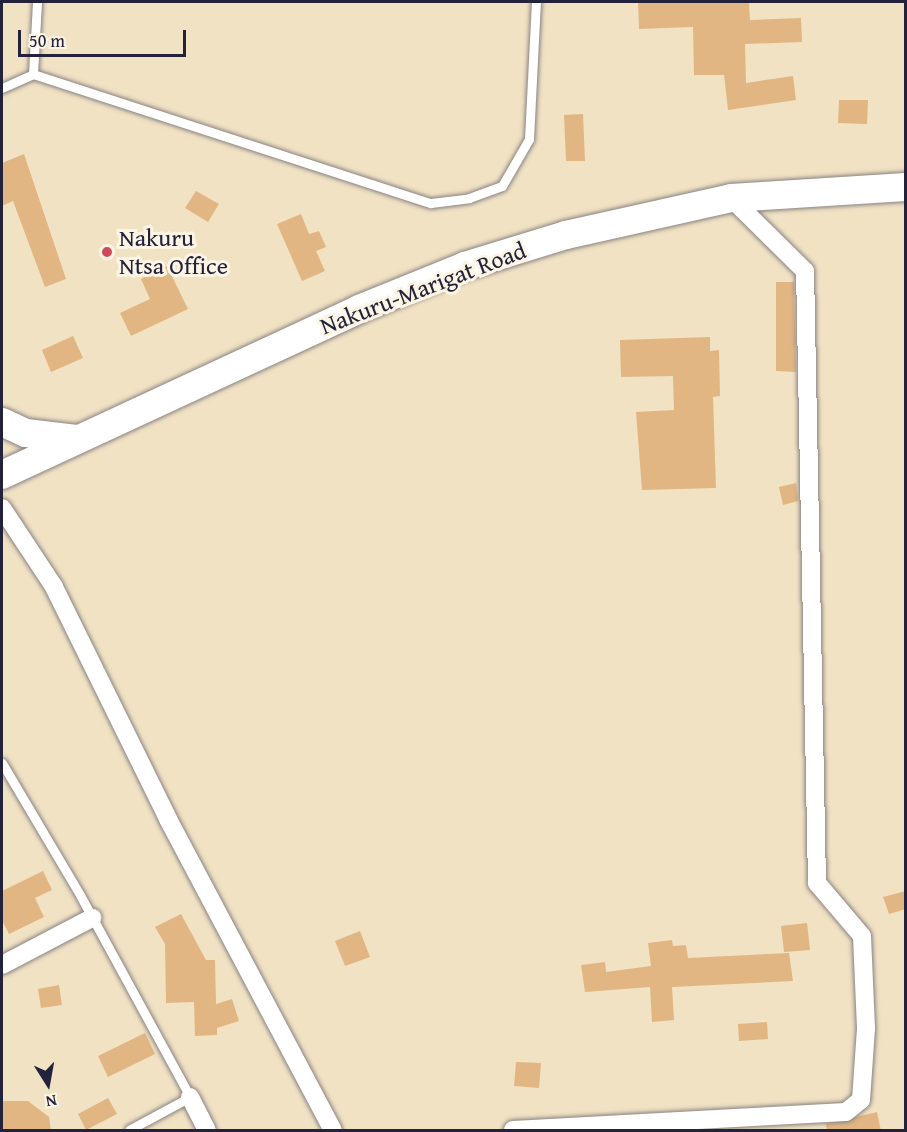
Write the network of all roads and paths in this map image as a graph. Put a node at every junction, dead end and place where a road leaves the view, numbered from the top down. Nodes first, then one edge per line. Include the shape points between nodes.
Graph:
1 (37, 2) edge
2 (536, 2) edge
3 (33, 74) junction
4 (2, 88) edge
5 (906, 187) edge
6 (731, 198) junction
7 (2, 422) edge
8 (80, 440) junction
9 (2, 475) edge
10 (2, 508) edge
11 (2, 763) edge
12 (92, 918) junction
13 (2, 965) edge
14 (190, 1097) junction
15 (129, 1131) edge
16 (207, 1131) edge
17 (333, 1131) edge
18 (513, 1131) edge

1 - 3 lane
2 - 3 lane via 529,139 502,186 441,202
3 - 4 lane
5 - 6 main road, Nakuru-Marigat Road
6 - 8 main road, Nakuru-Marigat Road via 566,235 465,266 359,309
6 - 18 street via 805,271 817,883 862,936 866,1028 861,1100 846,1112
7 - 8 main road via 26,433
8 - 9 main road, Nakuru-Marigat Road
10 - 17 street via 54,587 168,819
11 - 12 lane
12 - 13 street
12 - 14 lane
14 - 15 lane
14 - 16 street

